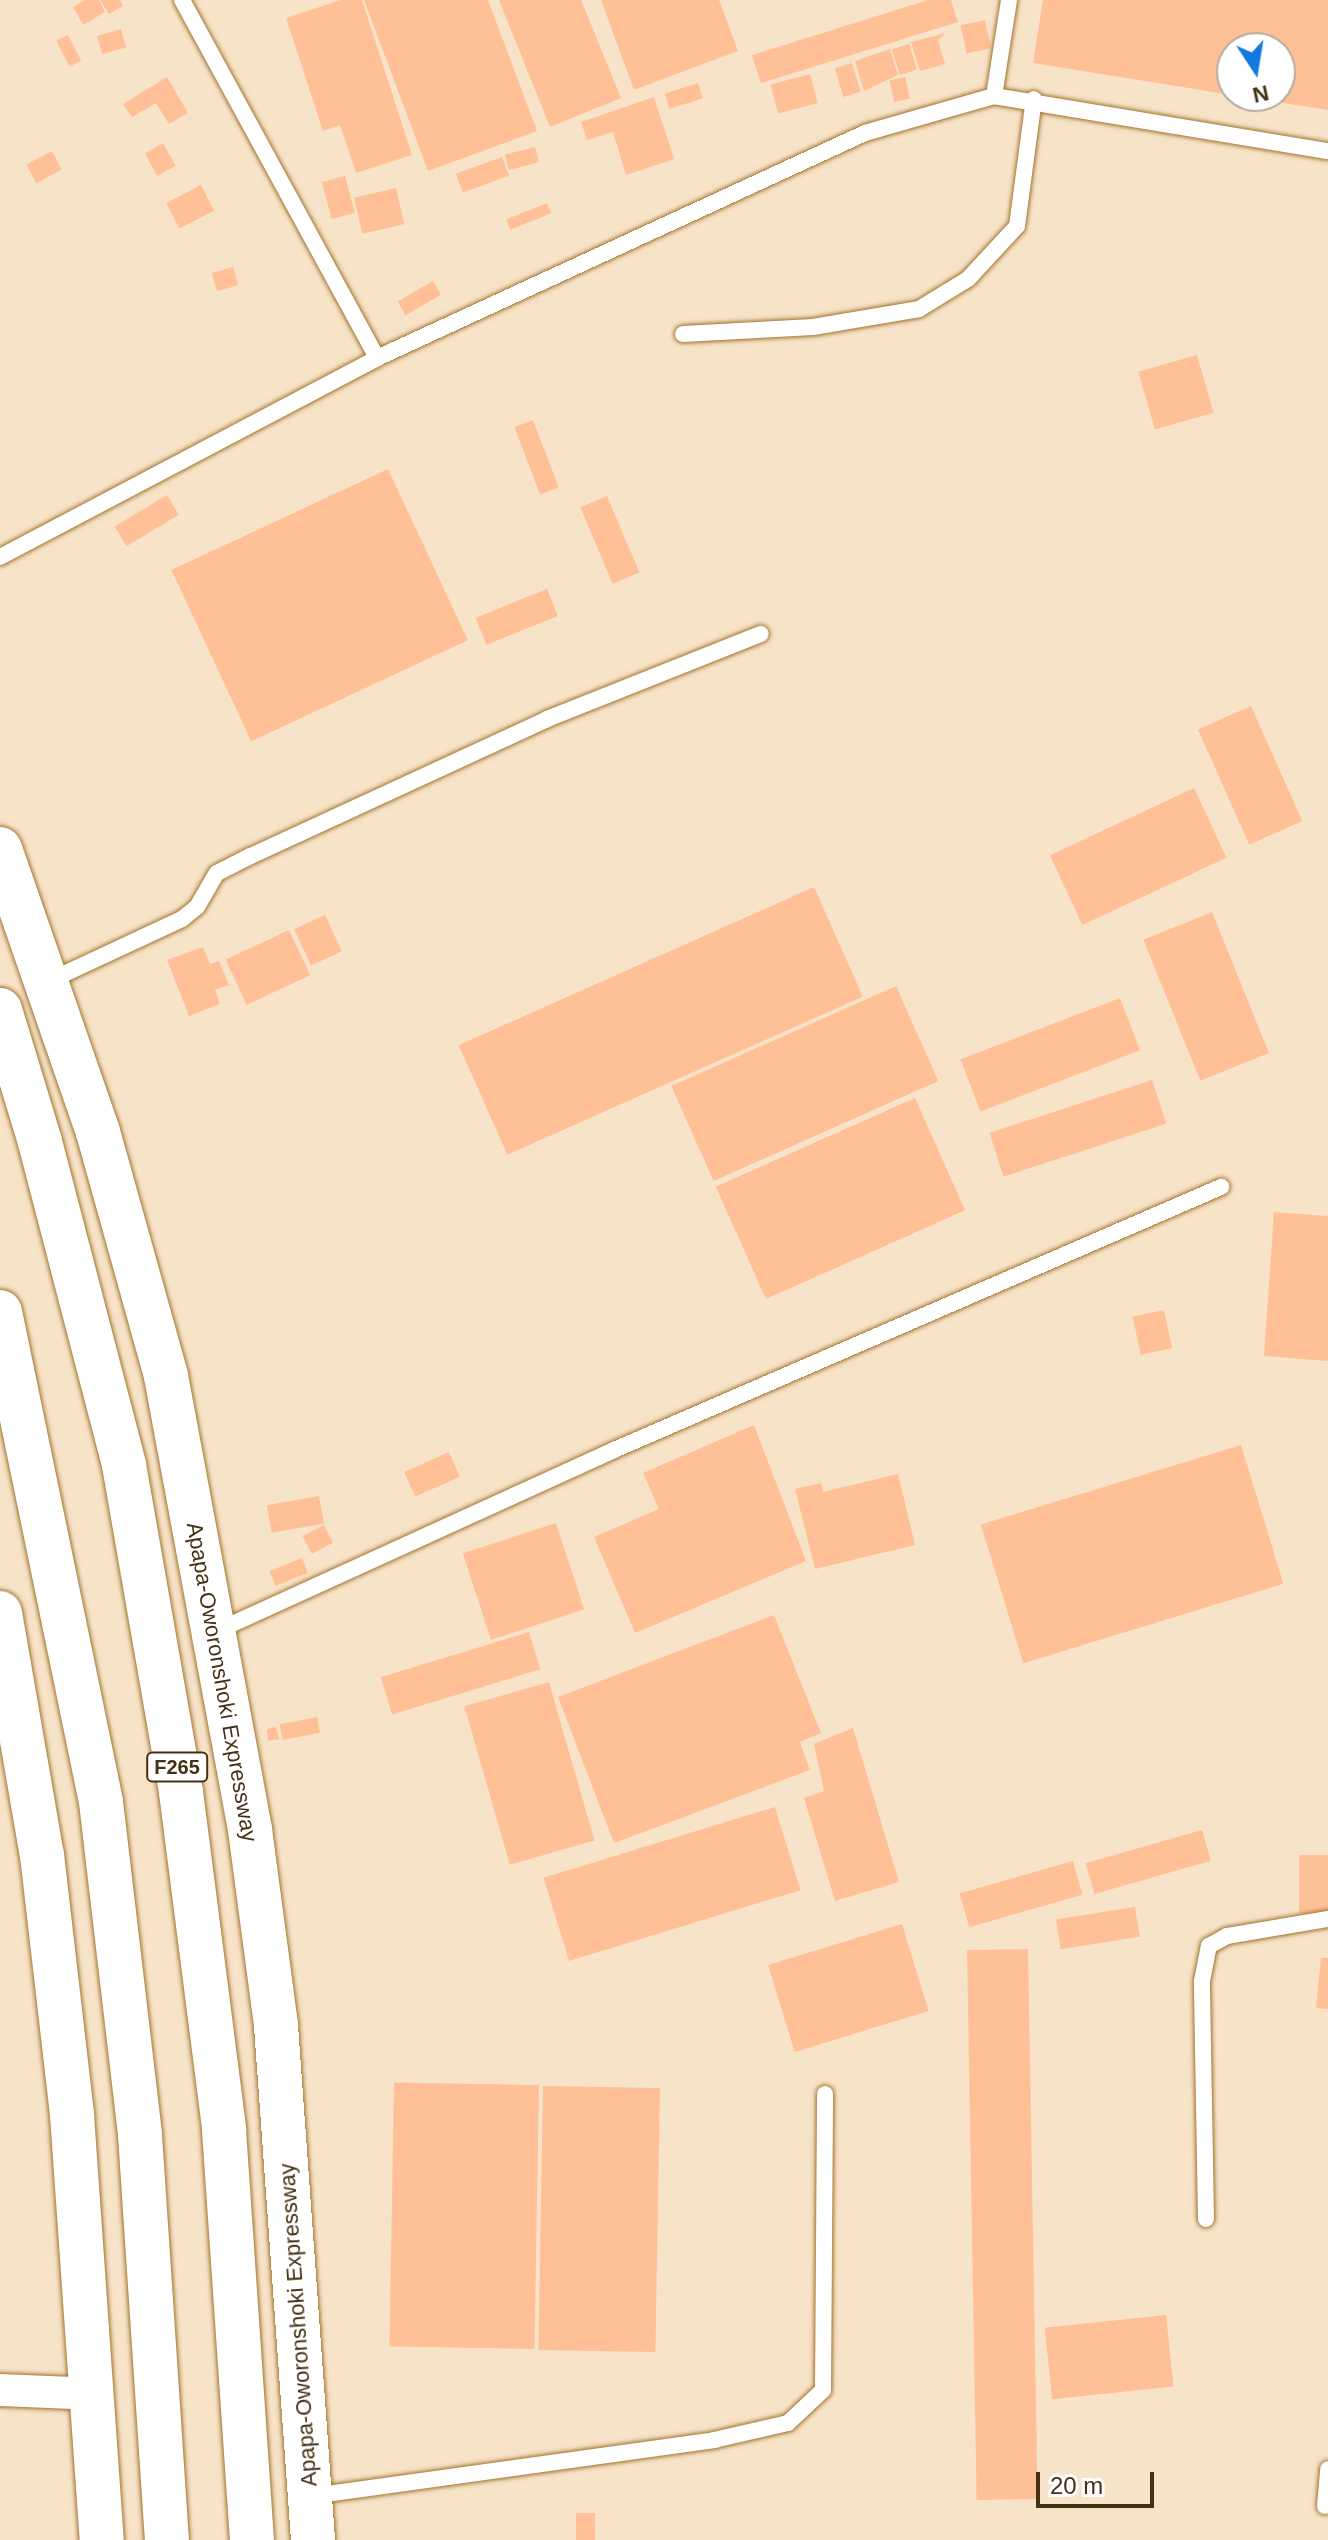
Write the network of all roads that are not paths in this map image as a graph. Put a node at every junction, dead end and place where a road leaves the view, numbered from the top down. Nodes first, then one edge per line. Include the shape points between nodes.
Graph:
1 (182, 0) edge
2 (1009, 0) edge
3 (994, 96) junction
4 (1034, 99) junction
5 (1328, 151) edge
6 (683, 334) dead end
7 (377, 358) junction
8 (0, 557) edge
9 (761, 634) dead end
10 (0, 849) edge
11 (49, 981) junction
12 (0, 1010) edge
13 (1221, 1187) dead end
14 (0, 1312) edge
15 (0, 1613) edge
16 (212, 1633) junction
17 (1328, 1919) edge
18 (825, 2094) dead end
19 (1206, 2219) dead end
20 (0, 2390) edge
21 (94, 2394) junction
22 (1328, 2469) edge
23 (312, 2496) junction
24 (1325, 2506) dead end
25 (102, 2540) edge
26 (167, 2540) edge
27 (252, 2540) edge
28 (313, 2540) edge

1 - 7 lane
2 - 3 lane
3 - 4 lane
3 - 7 lane via 865,133
4 - 5 lane
4 - 6 lane via 1017,226 968,279 919,309 813,327
7 - 8 lane
9 - 11 lane via 547,719 251,856 217,873 197,907 182,919
10 - 11 main road, Apapa-Oworonshoki Expressway
11 - 16 main road, Apapa-Oworonshoki Expressway via 98,1132 166,1376
12 - 27 main road, F265 via 124,1465 181,1792 224,2130
13 - 16 lane via 614,1450
14 - 26 main road via 101,1802 140,2135
15 - 21 main road via 42,1855 72,2115
16 - 23 main road, Apapa-Oworonshoki Expressway via 250,1830 276,2026
17 - 19 lane via 1227,1936 1209,1946 1202,1981
18 - 23 lane via 823,2390 788,2423 714,2440
20 - 21 street
21 - 25 main road
22 - 24 lane
23 - 28 main road, Apapa-Oworonshoki Expressway

